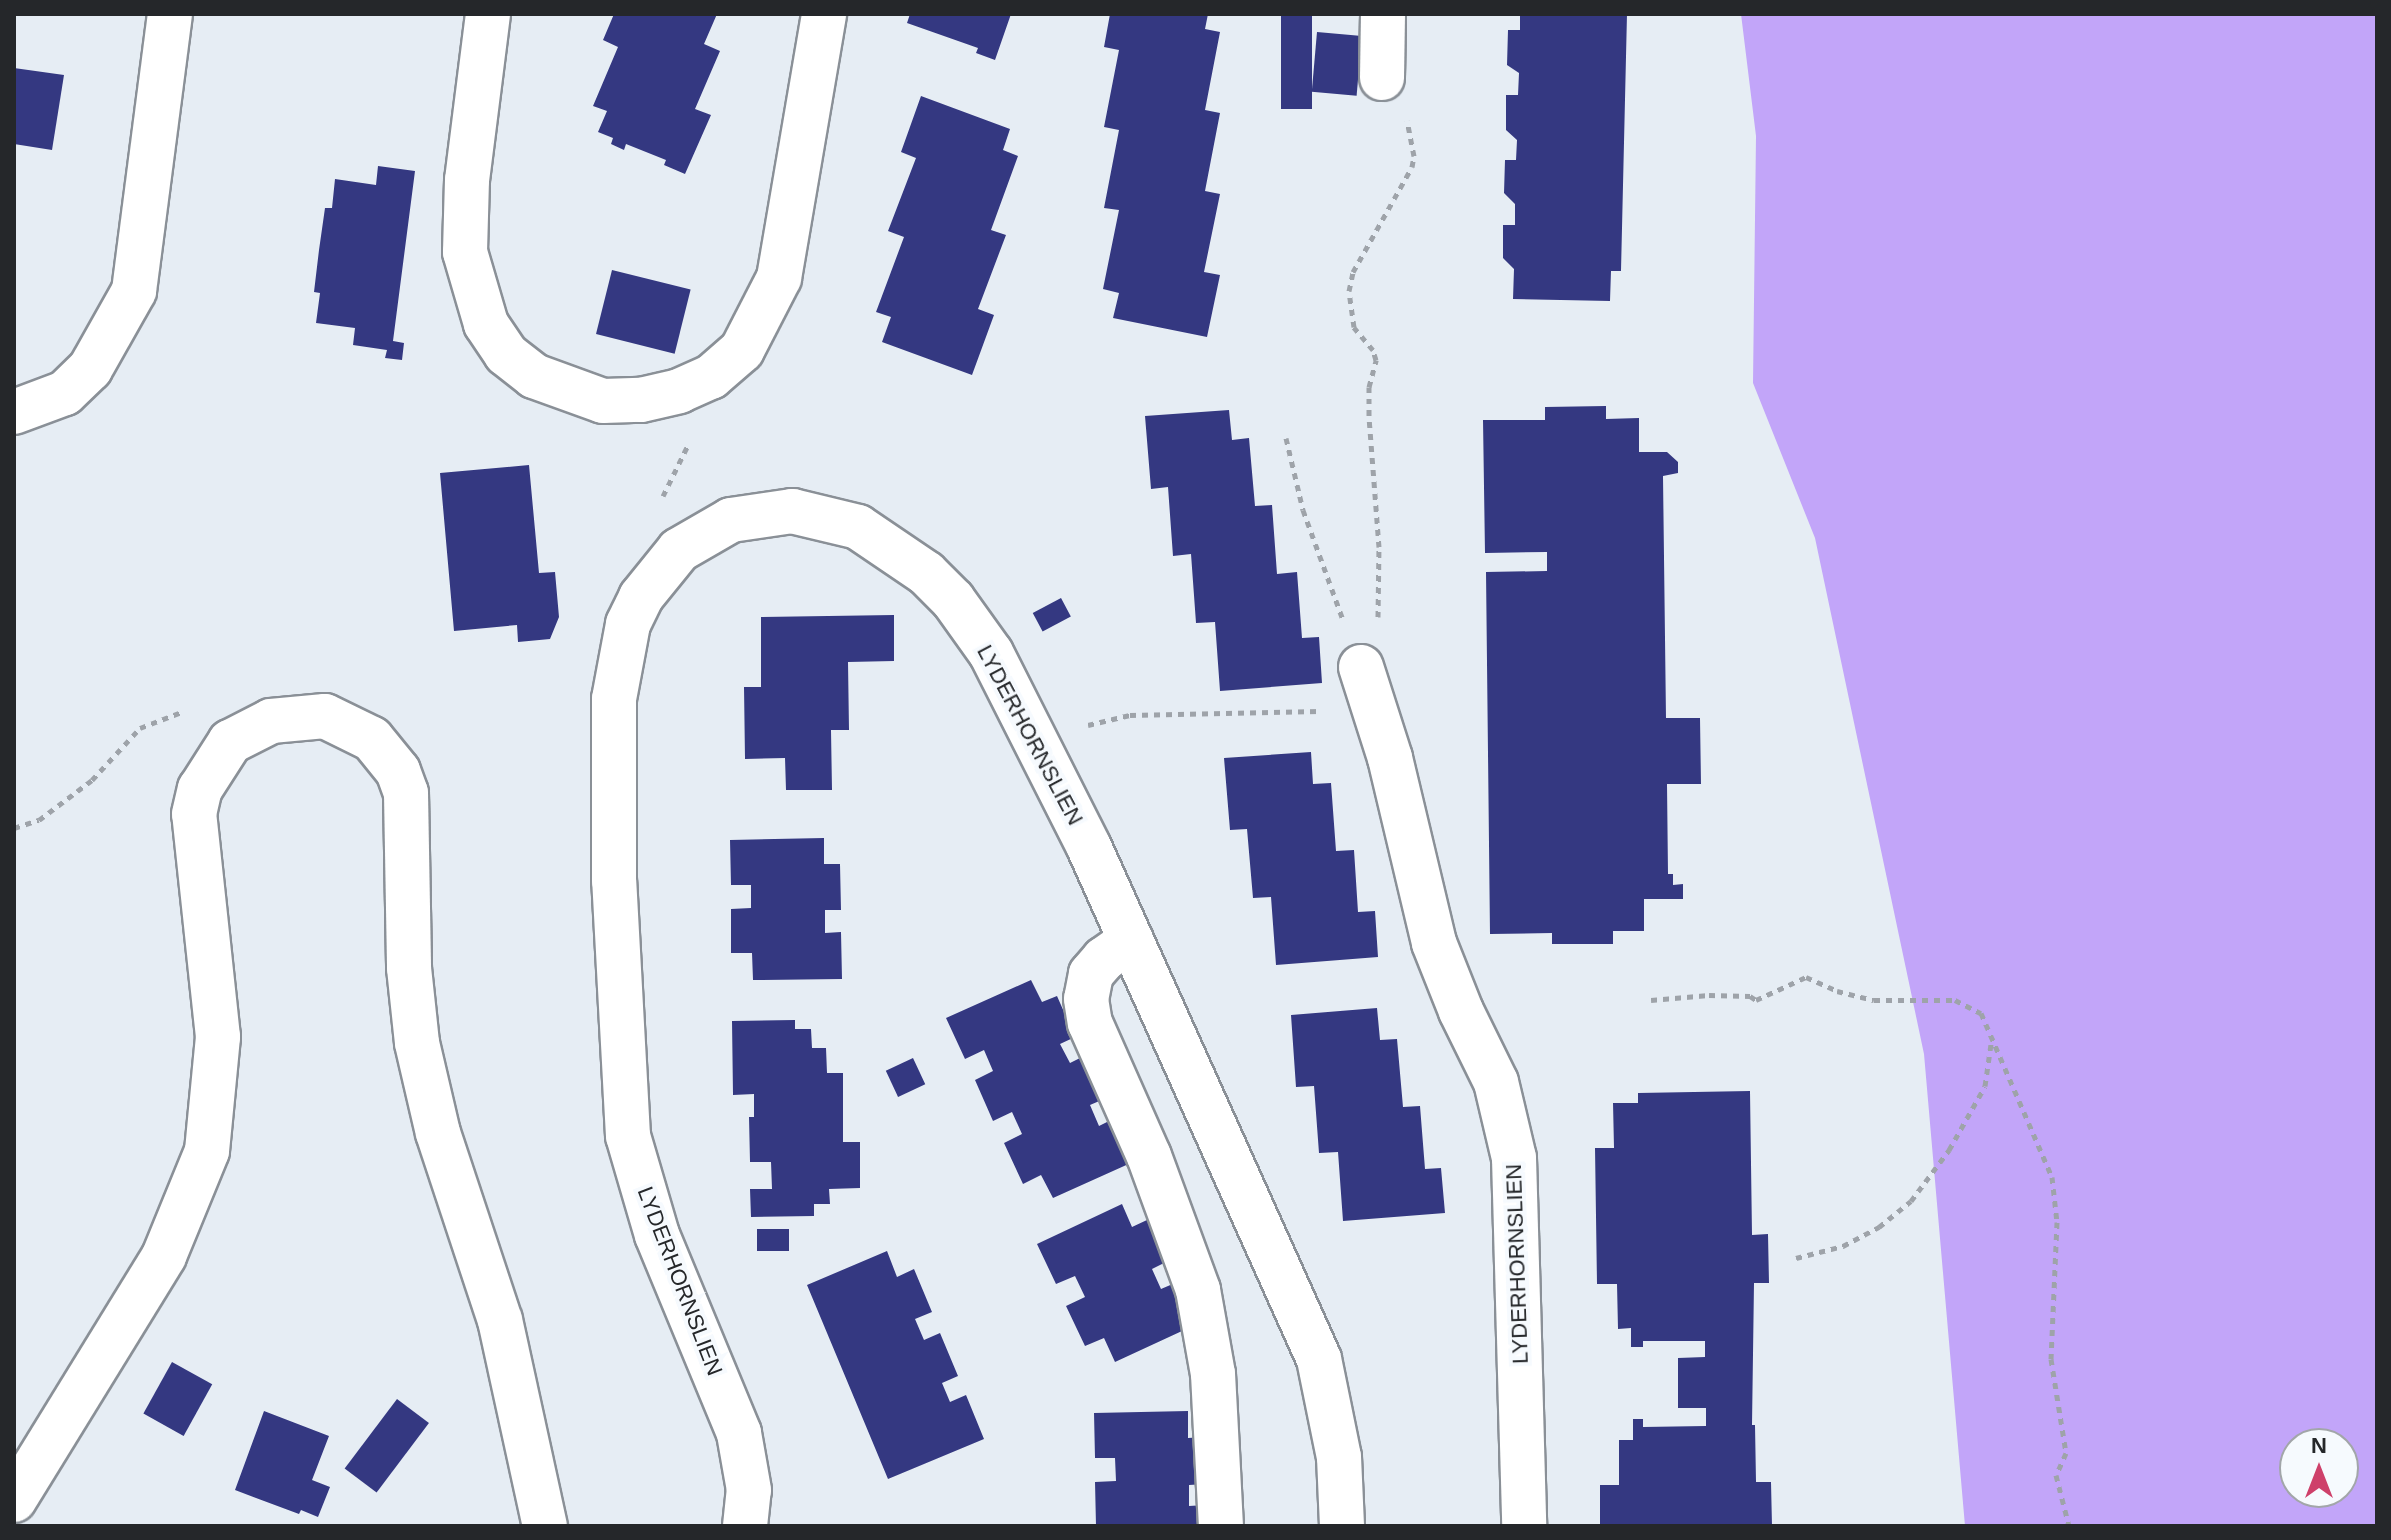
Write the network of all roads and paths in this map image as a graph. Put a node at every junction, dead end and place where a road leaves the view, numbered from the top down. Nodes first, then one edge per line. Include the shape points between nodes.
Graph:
1 (170, 14) edge
2 (488, 14) edge
3 (824, 14) edge
4 (1383, 14) edge
5 (1382, 78) joint
6 (711, 377) junction
7 (14, 412) edge
8 (1286, 438) dead end
9 (679, 550) junction
10 (1361, 667) junction
11 (1374, 708) junction
12 (1031, 734) junction
13 (1131, 940) junction
14 (1651, 1000) dead end
15 (1992, 1036) junction
16 (1796, 1258) dead end
17 (14, 1500) edge
18 (545, 1526) edge
19 (745, 1526) edge
20 (1221, 1526) edge
21 (1342, 1526) edge
22 (1524, 1526) edge
23 (2069, 1526) edge

1 - 7 street via 134,291 90,369 65,393
2 - 6 street via 467,180 465,252 486,324 506,354 534,376 603,401 641,400
3 - 6 street via 779,278 742,350
4 - 5 street
5 - 10 path via 1403,79 1414,156 1353,272 1349,291 1354,327 1376,360 1369,416 1380,611
6 - 9 path via 723,400 677,462 664,496 639,524
8 - 10 path via 1317,554
9 - 12 street, LYDERHORNSLIEN via 731,520 792,511 858,527 926,573 953,600 991,653
9 - 19 street, LYDERHORNSLIEN via 641,597 628,624 614,699 614,881 628,1136 657,1235 739,1433 749,1490
10 - 11 street, LYDERHORNSLIEN
11 - 12 path via 1130,715
11 - 22 street, LYDERHORNSLIEN via 1434,943 1496,1082 1514,1158
12 - 13 street, LYDERHORNSLIEN
13 - 20 street via 1091,974 1088,1011 1149,1156 1201,1302 1213,1374
13 - 21 street, LYDERHORNSLIEN via 1319,1359 1339,1457
14 - 15 path via 1709,995 1756,1000 1806,977 1874,1000 1955,1000 1981,1013
15 - 16 path via 1985,1086 1949,1150 1911,1201 1879,1227 1843,1246
15 - 23 path via 2052,1177 2057,1222 2051,1359 2066,1453 2056,1475
17 - 18 street via 164,1256 207,1151 218,1037 194,814 200,789 230,742 271,721 325,716 372,739 398,771 406,793 409,968 417,1043 438,1133 500,1320

